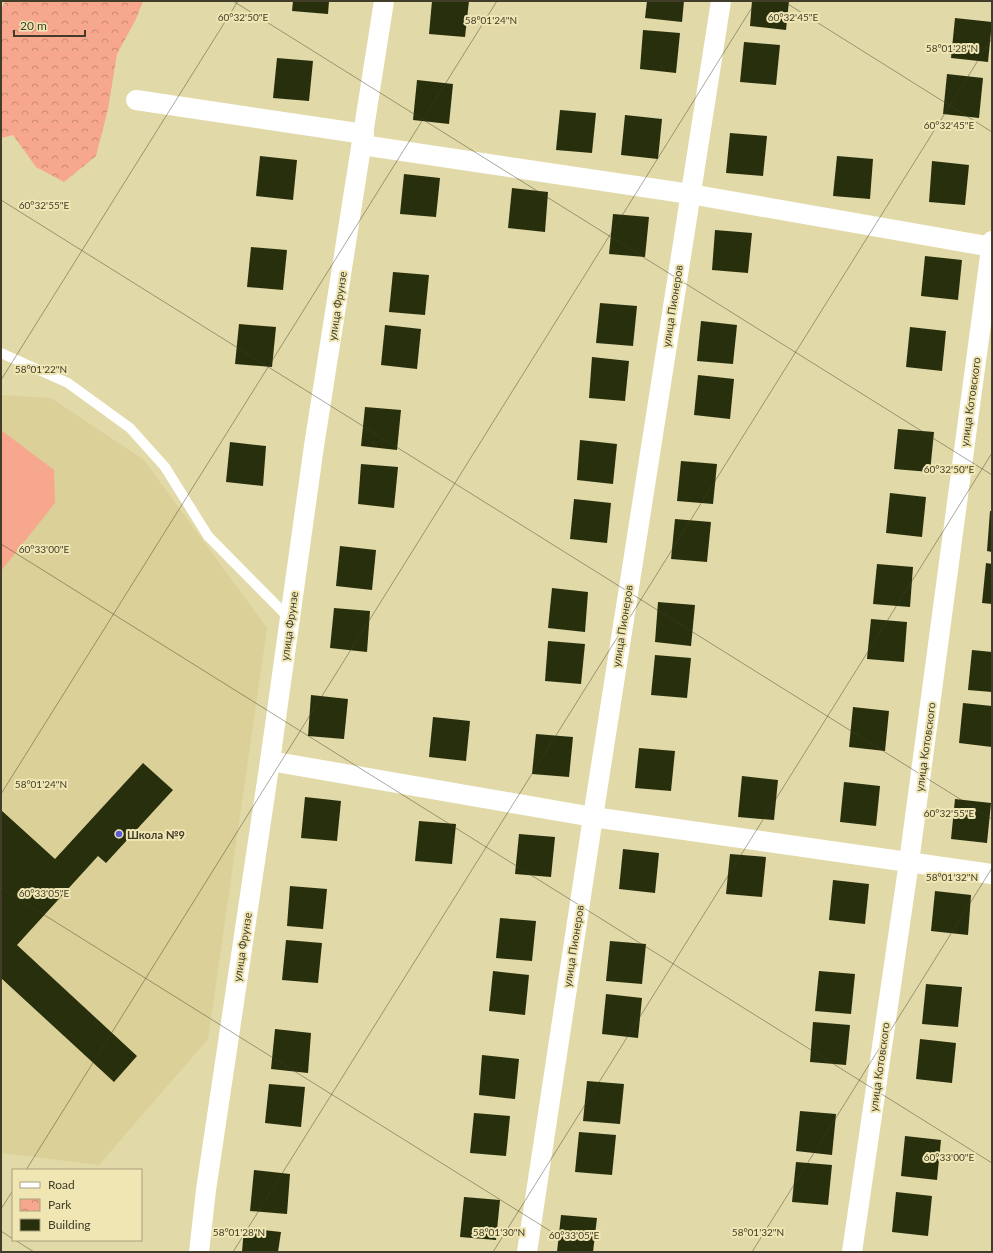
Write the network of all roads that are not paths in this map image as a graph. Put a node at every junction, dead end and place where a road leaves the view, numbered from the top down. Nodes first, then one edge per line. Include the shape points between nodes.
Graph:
1 (384, 1) edge
2 (721, 1) edge
3 (136, 100) dead end
4 (363, 140) junction
5 (690, 194) junction
6 (992, 245) edge
7 (1, 353) edge
8 (290, 619) junction
9 (270, 762) junction
10 (593, 817) junction
11 (909, 862) junction
12 (992, 874) edge
13 (199, 1252) edge
14 (527, 1252) edge
15 (852, 1252) edge

1 - 4 street, улица Фрунзе
2 - 5 street, улица Пионеров
3 - 4 street
4 - 5 street
4 - 8 street, улица Фрунзе via 314,446
5 - 6 street
5 - 10 street, улица Пионеров
6 - 11 street, улица Котовского
7 - 8 lane via 68,383 130,428 165,467 208,536
8 - 9 street, улица Фрунзе
9 - 10 street
9 - 13 street, улица Фрунзе
10 - 11 street
10 - 14 street, улица Пионеров
11 - 12 street
11 - 15 street, улица Котовского

